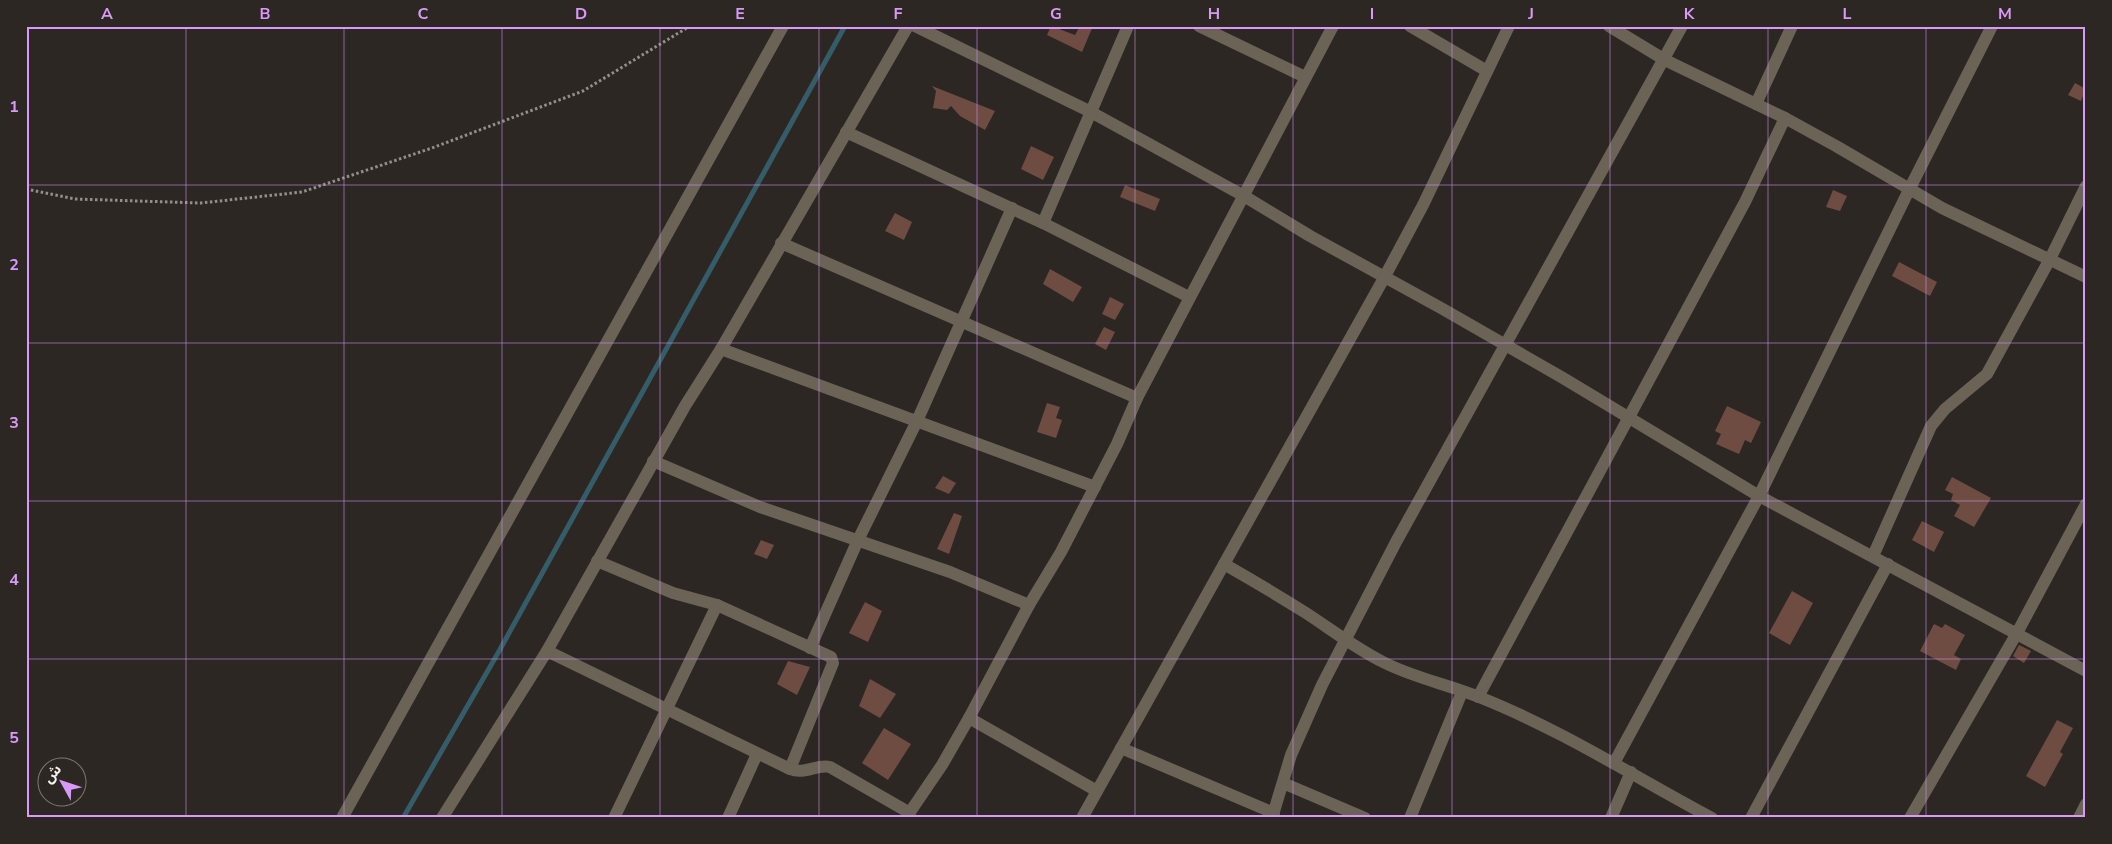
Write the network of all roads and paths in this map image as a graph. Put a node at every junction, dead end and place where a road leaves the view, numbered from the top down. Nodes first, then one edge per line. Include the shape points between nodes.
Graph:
1 (690, 26) edge
2 (783, 26) edge
3 (908, 26) edge
4 (915, 26) edge
5 (1128, 26) edge
6 (1199, 26) edge
7 (1333, 26) edge
8 (1410, 26) edge
9 (1509, 26) edge
10 (1609, 26) edge
11 (1682, 26) edge
12 (1792, 26) edge
13 (1992, 26) edge
14 (1665, 60) junction
15 (1487, 71) junction
16 (1305, 78) junction
17 (1756, 104) junction
18 (1089, 111) junction
19 (1785, 118) junction
20 (846, 132) junction
21 (2086, 186) edge
22 (26, 189) edge
23 (1909, 190) junction
24 (1244, 196) junction
25 (1012, 208) junction
26 (1043, 222) junction
27 (781, 243) junction
28 (2050, 259) junction
29 (2086, 277) edge
30 (1384, 278) junction
31 (1189, 297) junction
32 (961, 321) junction
33 (1505, 346) junction
34 (721, 349) junction
35 (1136, 398) junction
36 (1629, 417) junction
37 (917, 420) junction
38 (653, 461) junction
39 (1095, 487) junction
40 (1759, 496) junction
41 (2086, 504) edge
42 (858, 540) junction
43 (1874, 556) junction
44 (597, 561) junction
45 (1224, 564) junction
46 (1888, 564) junction
47 (717, 605) junction
48 (1029, 606) junction
49 (2017, 634) junction
50 (1346, 642) junction
51 (810, 648) junction
52 (547, 651) junction
53 (2086, 671) edge
54 (1462, 692) junction
55 (1478, 697) junction
56 (668, 710) junction
57 (969, 718) junction
58 (1121, 748) junction
59 (757, 754) junction
60 (1614, 762) junction
61 (790, 770) junction
62 (1631, 772) junction
63 (1284, 783) junction
64 (1097, 791) junction
65 (2086, 804) edge
66 (908, 816) edge
67 (1273, 816) edge
68 (342, 818) edge
69 (442, 818) edge
70 (614, 818) edge
71 (728, 818) edge
72 (1082, 818) edge
73 (1365, 818) edge
74 (1410, 818) edge
75 (1611, 818) edge
76 (1712, 818) edge
77 (1751, 818) edge
78 (1910, 818) edge
79 (2079, 818) edge

1 - 22 path via 583,91 432,148 302,192 200,203 75,199
2 - 68 street
3 - 20 street
4 - 18 street
5 - 18 street
6 - 16 street
7 - 16 street
8 - 15 street
9 - 15 street
10 - 14 street
11 - 14 street
12 - 17 street
13 - 23 street
14 - 17 street
14 - 33 street
15 - 30 street via 1428,196
16 - 24 street
17 - 19 street
18 - 24 street
18 - 26 street
19 - 23 street
19 - 36 street via 1745,202
20 - 25 street
20 - 27 street
21 - 28 street
23 - 28 street
23 - 40 street
24 - 30 street
24 - 31 street
25 - 26 street
25 - 32 street
26 - 31 street
27 - 32 street
27 - 34 street
28 - 29 street
28 - 43 street via 1988,374 1945,409 1931,426
30 - 33 street
30 - 45 street
31 - 35 street
32 - 35 street
32 - 37 street
33 - 36 street
33 - 50 street via 1396,542
34 - 37 street via 857,401
34 - 38 street
35 - 39 street
36 - 40 street
36 - 55 street
37 - 39 street
37 - 42 street
38 - 42 street via 760,507
38 - 44 street
39 - 48 street
40 - 43 street
40 - 60 street
41 - 49 street
42 - 48 street via 950,572
42 - 51 street
43 - 46 street
44 - 47 street via 673,593
44 - 52 street
45 - 50 street via 1307,614
45 - 58 street
46 - 49 street
46 - 77 street
47 - 51 street
47 - 56 street
48 - 57 street
49 - 53 street
49 - 78 street
50 - 54 street via 1392,666
50 - 63 street via 1305,722
51 - 61 street via 831,657 834,663
52 - 56 street
52 - 69 street
54 - 55 street
54 - 74 street
55 - 60 street
56 - 59 street
56 - 70 street
57 - 64 street
57 - 66 street
58 - 64 street
58 - 67 street
59 - 61 street
59 - 71 street
60 - 62 street
61 - 66 street via 804,772 830,767
62 - 75 street
62 - 76 street
63 - 67 street
63 - 73 street
64 - 72 street
65 - 79 street

